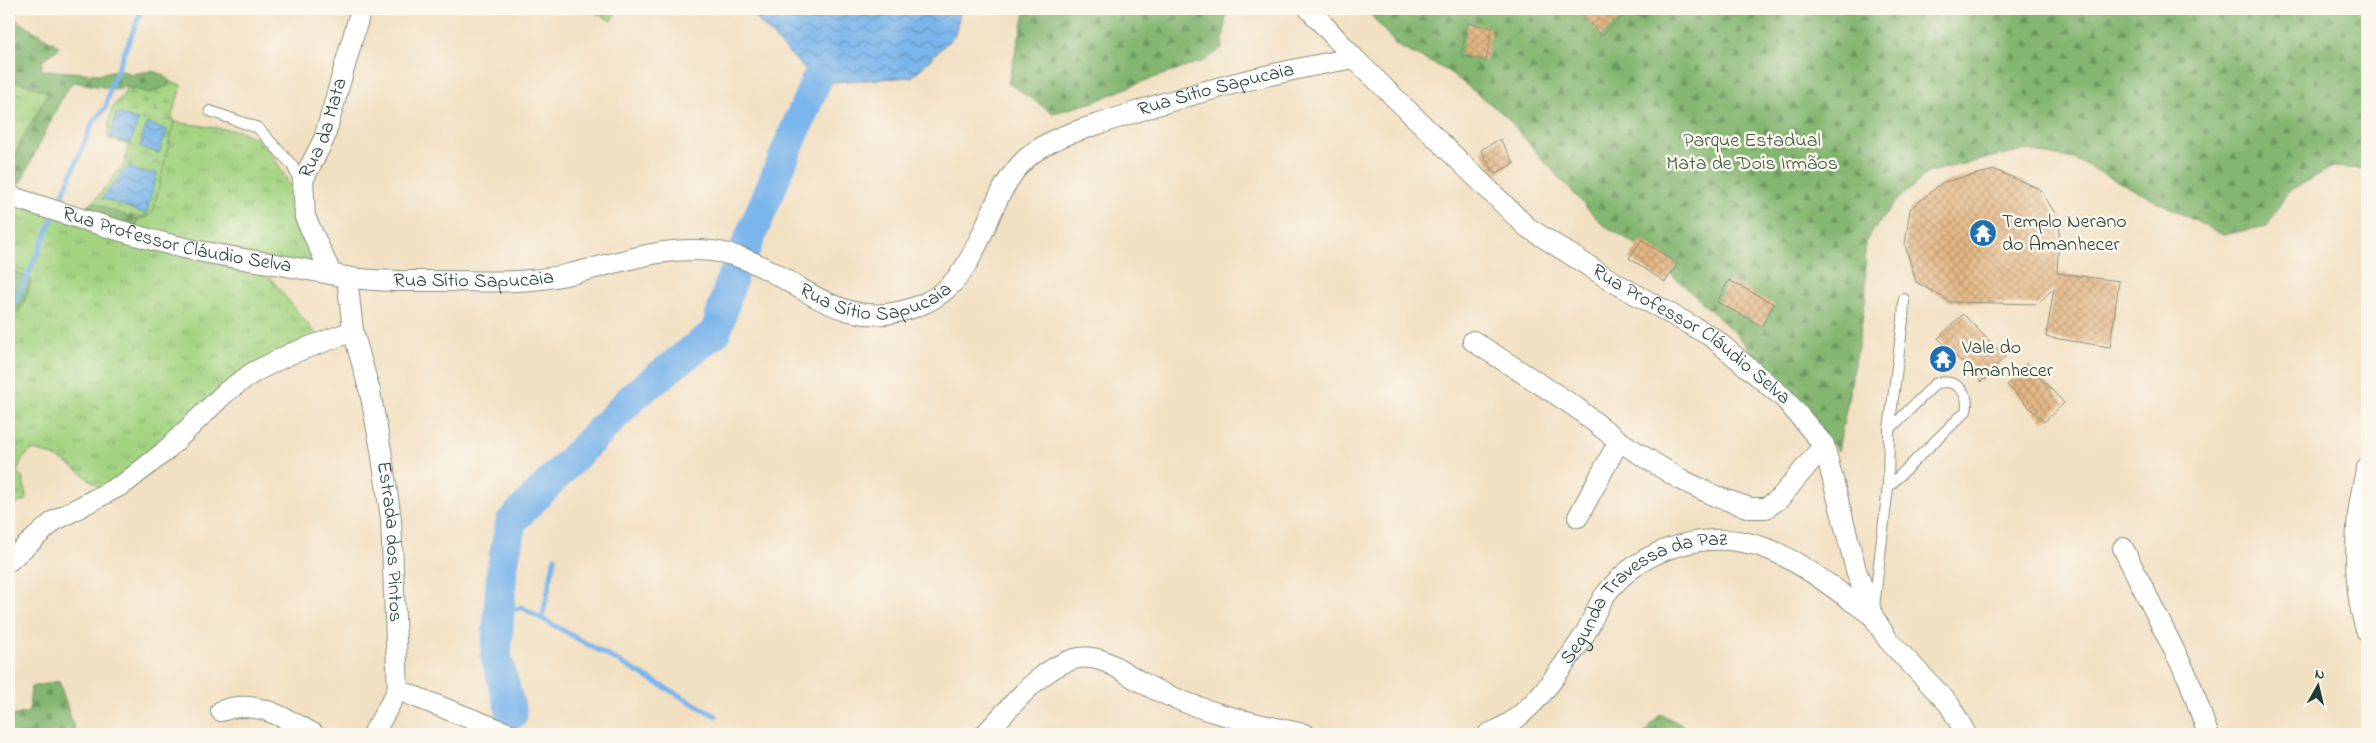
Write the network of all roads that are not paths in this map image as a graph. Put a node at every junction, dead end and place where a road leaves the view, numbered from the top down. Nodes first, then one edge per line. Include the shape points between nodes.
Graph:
1 (361, 9) edge
2 (1309, 9) edge
3 (1354, 58) junction
4 (210, 111) dead end
5 (304, 190) junction
6 (9, 196) edge
7 (339, 275) junction
8 (1904, 299) dead end
9 (353, 331) junction
10 (1473, 342) dead end
11 (1889, 430) junction
12 (1619, 441) junction
13 (1824, 445) junction
14 (2367, 468) edge
15 (1888, 487) junction
16 (1578, 517) dead end
17 (2123, 548) dead end
18 (9, 561) edge
19 (1873, 616) junction
20 (2367, 632) edge
21 (398, 690) junction
22 (1531, 706) junction
23 (221, 711) dead end
24 (314, 734) edge
25 (373, 734) edge
26 (510, 734) edge
27 (984, 734) edge
28 (1304, 734) edge
29 (1488, 734) edge
30 (1501, 734) edge
31 (1966, 734) edge
32 (2208, 734) edge

1 - 5 street, Rua da Mata via 324,139 303,180
2 - 3 street, Rua Professor Cláudio Selva
3 - 7 street, Rua Sítio Sapucaia via 1247,79 1057,138 1023,162 1007,180 968,266 948,290 926,303 897,312 869,314 838,308 754,263 709,250 642,254 573,274 531,280 406,281
3 - 13 street, Rua Professor Cláudio Selva via 1527,227 1617,284 1712,337 1784,398
4 - 5 lane via 258,128 292,165
5 - 7 street, Rua da Mata via 305,217
6 - 7 street, Rua Professor Cláudio Selva via 175,246
7 - 9 street, Estrada dos Pintos
8 - 11 lane
9 - 18 street via 290,354 254,372 226,392 163,454 125,483 54,521
9 - 21 street, Estrada dos Pintos via 382,450 391,519
10 - 12 street via 1574,406
11 - 15 lane
11 - 15 lane via 1935,384 1953,382 1964,392 1966,411
12 - 13 street via 1678,478 1750,508 1766,508 1779,499
12 - 16 street
13 - 19 street, Rua Professor Cláudio Selva via 1856,570
14 - 20 street via 2361,503 2356,585
15 - 19 lane
17 - 32 street via 2189,680
19 - 22 street, Segunda Travessa da Paz via 1768,548 1736,540 1703,540 1671,547 1645,559 1625,574 1605,596 1585,634
19 - 31 street, Rua Professor Cláudio Selva via 1888,640 1949,704
21 - 25 street
21 - 26 street
22 - 29 street, Segunda Travessa da Paz via 1499,730
22 - 30 street
23 - 24 street via 240,706 264,709
27 - 28 street via 1052,669 1076,659 1097,658 1181,701 1268,727

